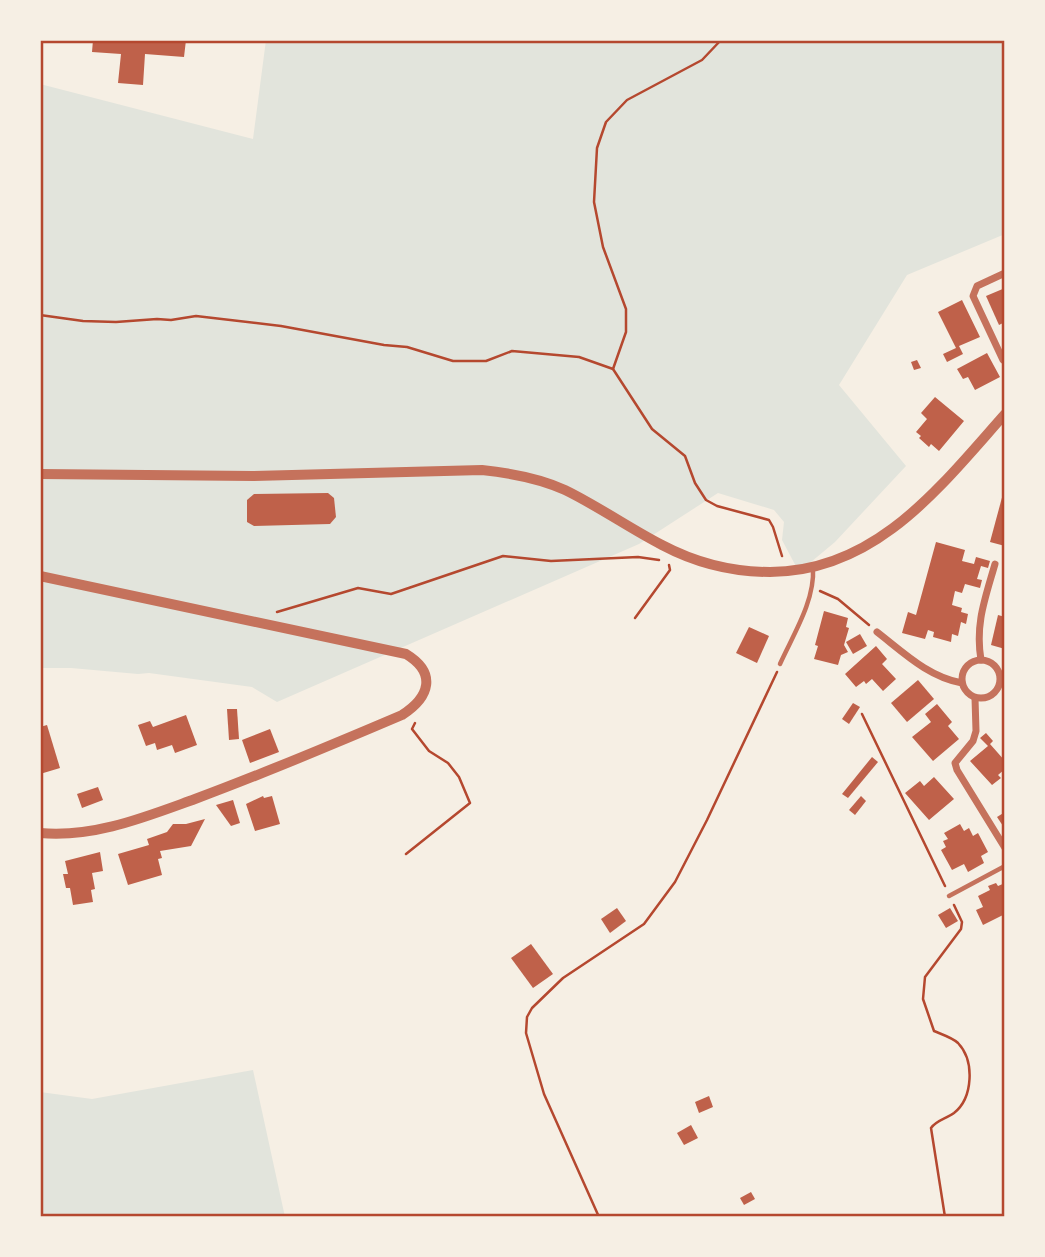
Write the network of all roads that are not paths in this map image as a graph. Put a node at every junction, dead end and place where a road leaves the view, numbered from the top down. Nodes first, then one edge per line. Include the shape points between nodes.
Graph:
1 (1005, 273) edge
2 (1003, 360) dead end
3 (1005, 414) edge
4 (40, 474) edge
5 (995, 564) dead end
6 (813, 568) junction
7 (40, 576) edge
8 (877, 632) road end
9 (981, 660) junction
10 (780, 664) road end
11 (1002, 677) edge
12 (962, 682) junction
13 (975, 698) junction
14 (40, 833) edge
15 (1005, 848) edge
16 (1005, 866) edge
17 (950, 897) road end

1 - 2 street via 977,286 973,296
3 - 6 street via 898,524 858,551
4 - 6 street via 253,476 482,470 563,489 681,555 731,570
5 - 9 street via 979,617
6 - 10 lane via 812,587
7 - 14 street via 382,648 419,662 427,684 408,712 244,781 92,832
8 - 12 street via 931,674
9 - 11 street via 990,662
9 - 12 street via 966,667
11 - 13 street via 993,694
12 - 13 street
13 - 15 street via 973,741 955,763
16 - 17 lane

